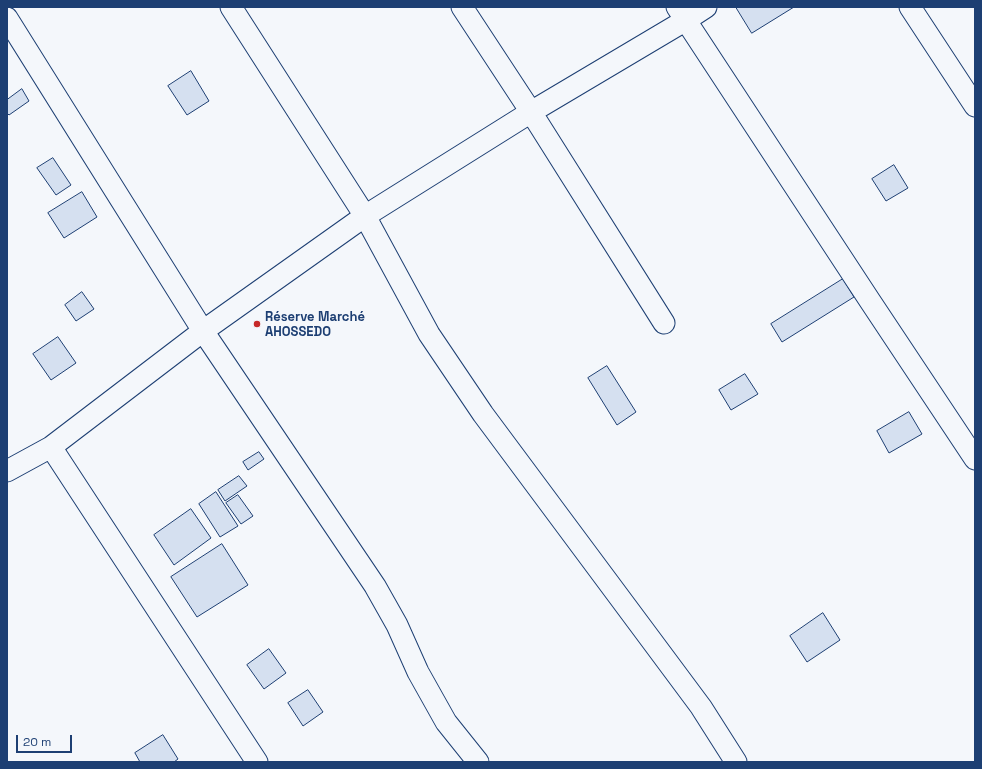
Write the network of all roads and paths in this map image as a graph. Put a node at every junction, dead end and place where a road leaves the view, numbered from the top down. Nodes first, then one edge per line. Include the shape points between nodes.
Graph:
1 (231, 7) edge
2 (462, 7) edge
3 (706, 7) edge
4 (910, 7) edge
5 (681, 14) edge
6 (7, 18) edge
7 (975, 106) edge
8 (531, 112) junction
9 (365, 216) junction
10 (664, 323) dead end
11 (203, 331) junction
12 (51, 447) junction
13 (975, 458) edge
14 (7, 471) edge
15 (257, 762) edge
16 (478, 762) edge
17 (736, 762) edge

1 - 9 street
2 - 8 street
3 - 5 street
4 - 7 street
5 - 8 street
5 - 13 street
6 - 11 street
8 - 9 street
8 - 10 street
9 - 11 street
9 - 17 street via 429,334 483,414 701,707
11 - 12 street
11 - 16 street via 375,586 446,722
12 - 14 street
12 - 15 street

